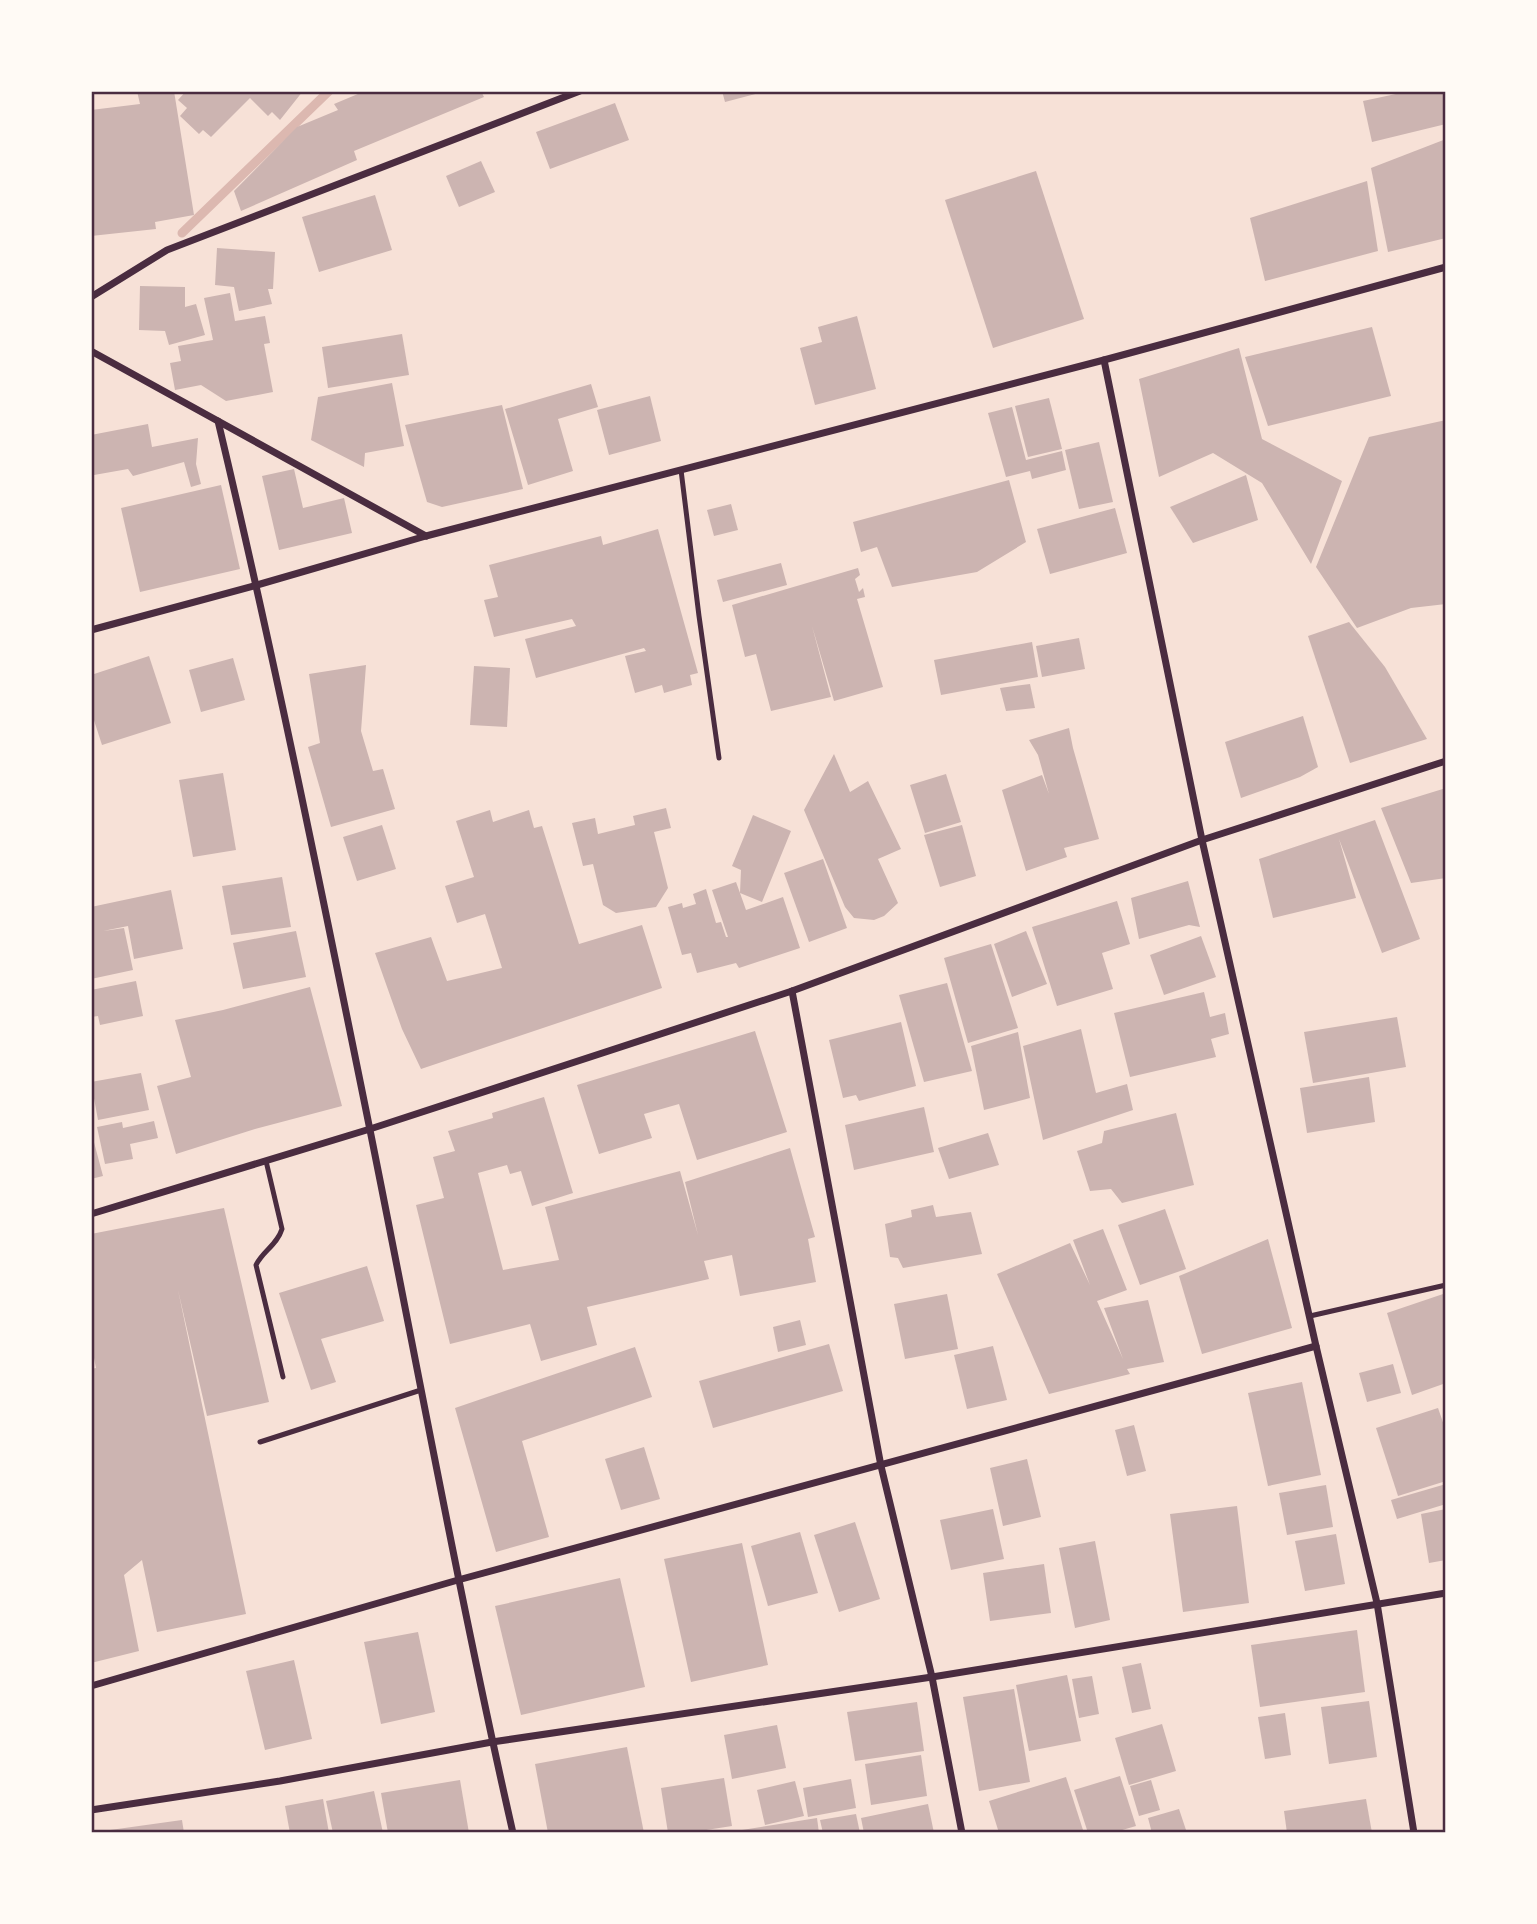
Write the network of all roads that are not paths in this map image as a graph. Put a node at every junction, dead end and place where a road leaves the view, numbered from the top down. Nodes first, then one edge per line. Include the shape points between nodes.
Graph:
1 (580, 91) edge
2 (1446, 267) edge
3 (91, 297) edge
4 (91, 351) edge
5 (1104, 360) junction
6 (218, 421) junction
7 (681, 470) junction
8 (426, 536) junction
9 (257, 585) junction
10 (91, 630) edge
11 (719, 758) dead end
12 (1446, 761) edge
13 (1202, 840) junction
14 (792, 991) junction
15 (370, 1129) junction
16 (266, 1161) junction
17 (91, 1214) edge
18 (1446, 1284) edge
19 (1310, 1316) junction
20 (1316, 1346) junction
21 (283, 1377) dead end
22 (421, 1390) junction
23 (260, 1441) dead end
24 (881, 1466) junction
25 (458, 1580) junction
26 (1446, 1593) edge
27 (1377, 1604) junction
28 (932, 1677) junction
29 (91, 1686) edge
30 (492, 1742) junction
31 (91, 1810) edge
32 (513, 1833) edge
33 (962, 1833) edge
34 (1414, 1833) edge

1 - 3 street via 167,250
2 - 5 street
4 - 6 street
5 - 7 street
5 - 13 street
6 - 8 street
6 - 9 street
7 - 8 street
7 - 11 lane
8 - 9 street
9 - 10 street
9 - 15 street
12 - 13 street
13 - 14 street
13 - 19 street
14 - 15 street
14 - 24 street
15 - 16 street
15 - 22 street
16 - 17 street
16 - 21 lane via 282,1229 256,1265
18 - 19 lane
19 - 20 street
20 - 24 street
20 - 27 street
22 - 23 lane
22 - 25 street
24 - 25 street
24 - 28 street
25 - 29 street
25 - 30 street
26 - 27 street
27 - 28 street
27 - 34 street
28 - 30 street
28 - 33 street
30 - 31 street
30 - 32 street

